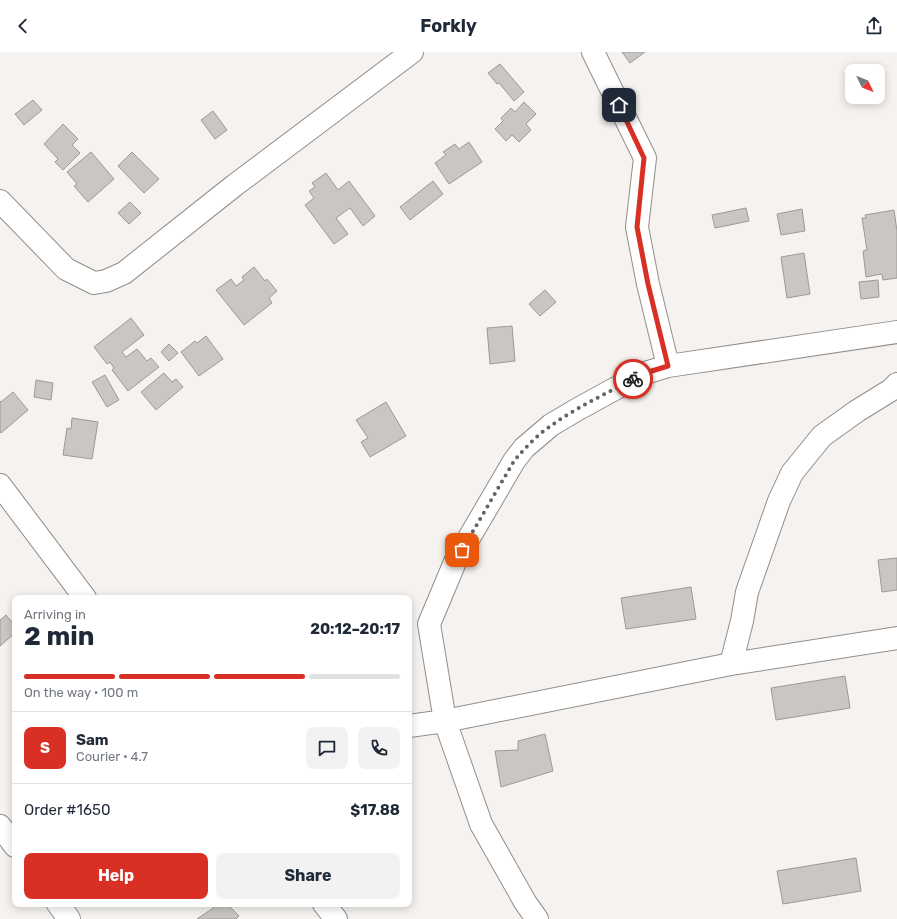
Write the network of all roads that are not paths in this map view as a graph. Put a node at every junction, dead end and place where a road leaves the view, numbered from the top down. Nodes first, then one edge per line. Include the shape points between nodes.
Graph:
1 (412, 52) edge
2 (593, 52) edge
3 (0, 201) edge
4 (897, 332) edge
5 (668, 366) junction
6 (897, 384) edge
7 (0, 484) edge
8 (83, 595) edge
9 (897, 638) edge
10 (731, 664) junction
11 (445, 721) junction
12 (412, 726) edge
13 (0, 826) edge
14 (12, 842) edge
15 (60, 907) edge
16 (326, 907) edge
17 (69, 919) edge
18 (336, 919) edge
19 (537, 919) edge

1 - 3 street via 235,185 124,273 106,282 94,283 66,269
2 - 5 street via 644,158 637,227
4 - 5 street
5 - 11 street via 642,374 551,425 524,448 514,461 455,562 429,624
6 - 10 street via 822,436 792,473 779,501 746,592
7 - 8 street
9 - 10 street
10 - 11 street
11 - 12 street
11 - 19 street via 482,824
13 - 14 street
15 - 17 street
16 - 18 street

